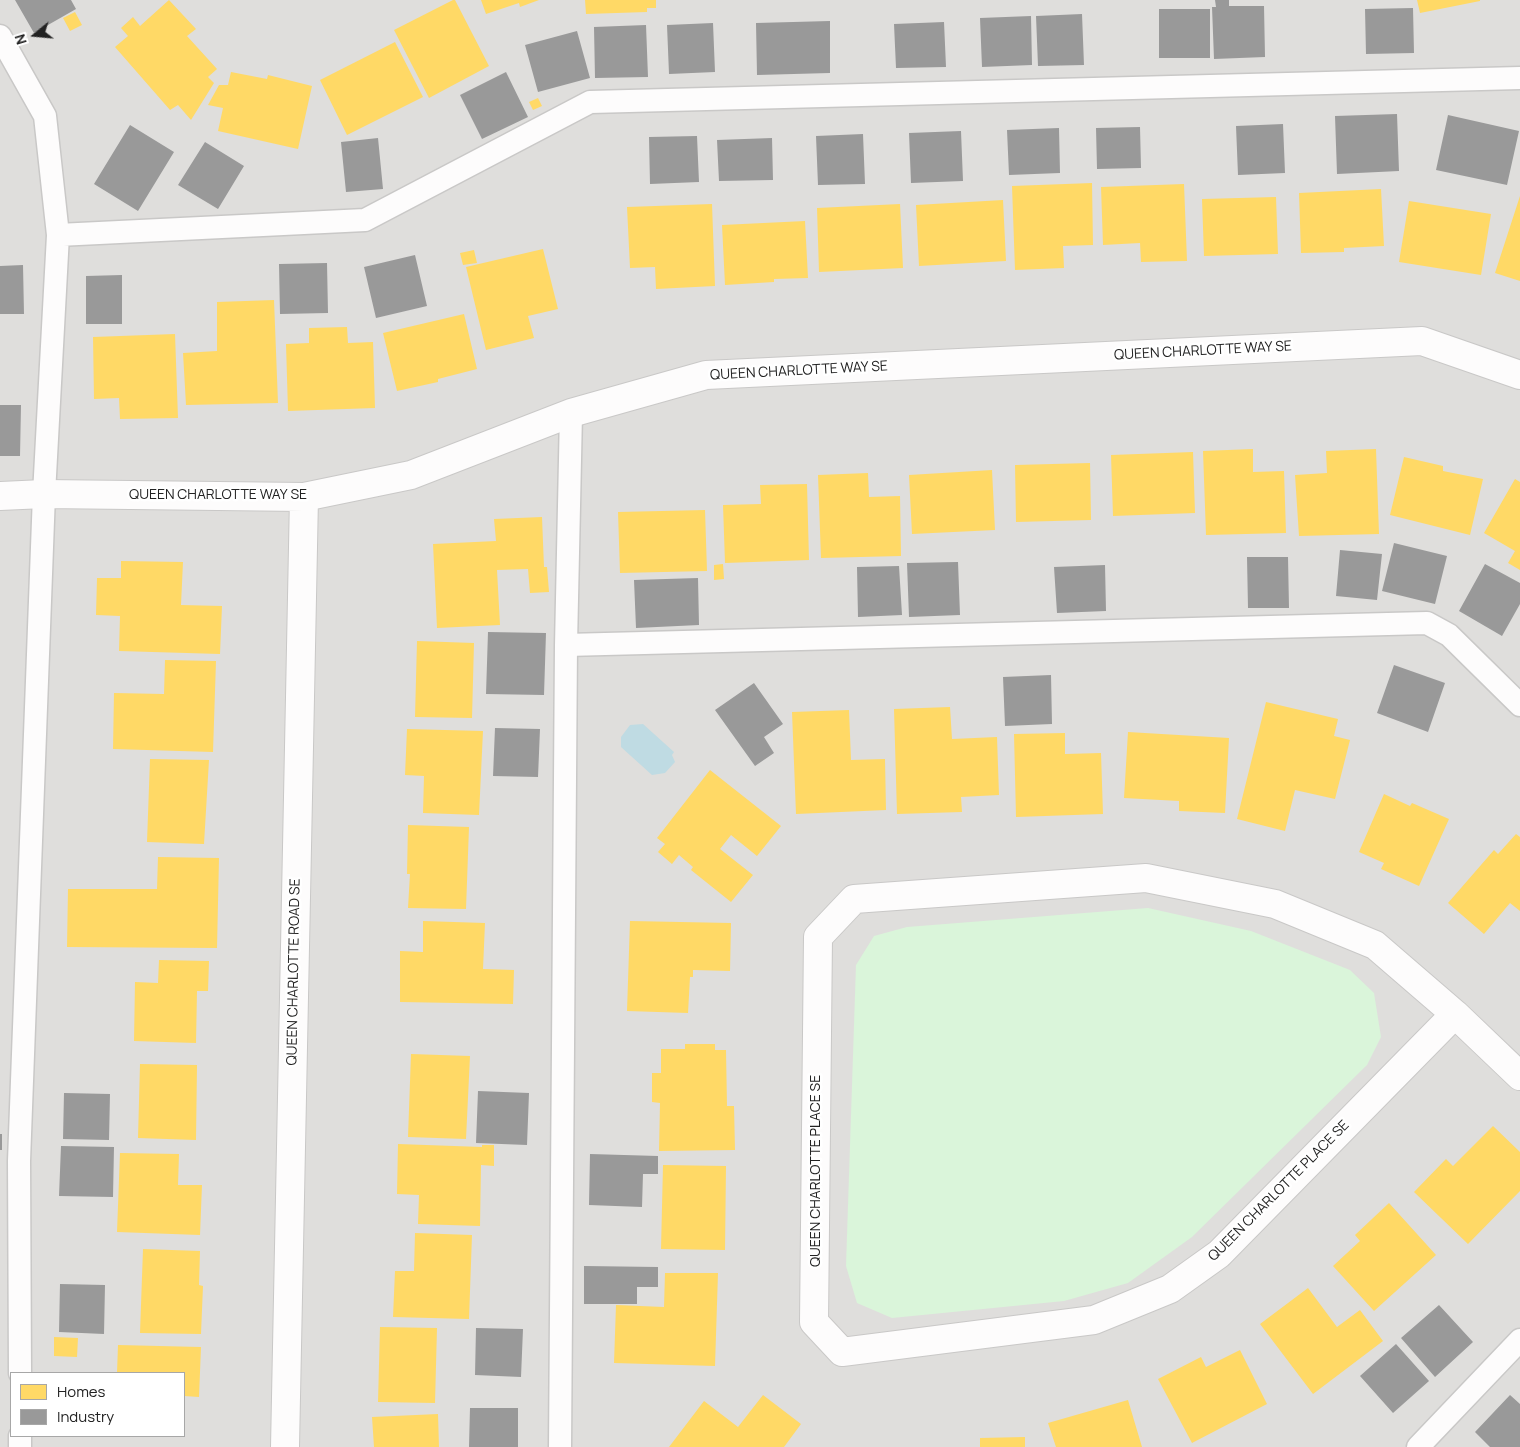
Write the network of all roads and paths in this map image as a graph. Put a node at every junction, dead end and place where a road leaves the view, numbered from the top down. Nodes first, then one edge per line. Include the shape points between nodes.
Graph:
1 (0, 36) edge
2 (1520, 78) edge
3 (58, 235) junction
4 (1520, 375) edge
5 (571, 413) junction
6 (44, 494) junction
7 (0, 496) edge
8 (304, 497) junction
9 (566, 645) junction
10 (1520, 705) edge
11 (1455, 1014) junction
12 (1520, 1076) edge
13 (1520, 1340) edge
14 (20, 1372) edge
15 (285, 1447) edge
16 (560, 1447) edge
17 (1418, 1447) edge

1 - 3 lane via 45,116
2 - 3 lane via 590,102 365,220
3 - 6 lane
4 - 5 street, QUEEN CHARLOTTE WAY SE via 1422,341 706,376
5 - 8 street, QUEEN CHARLOTTE WAY SE via 411,475
5 - 9 lane
6 - 7 street, QUEEN CHARLOTTE WAY SE
6 - 8 street, QUEEN CHARLOTTE WAY SE
6 - 14 lane via 19,1161
8 - 15 street, QUEEN CHARLOTTE ROAD SE
9 - 10 lane via 1427,623 1449,635
9 - 16 lane
11 - 11 street, QUEEN CHARLOTTE PLACE SE via 1376,945 1275,904 1146,878 854,899 818,937 814,1322 842,1352 1094,1320 1170,1289 1219,1254
11 - 12 street, QUEEN CHARLOTTE PLACE SE
13 - 17 lane

